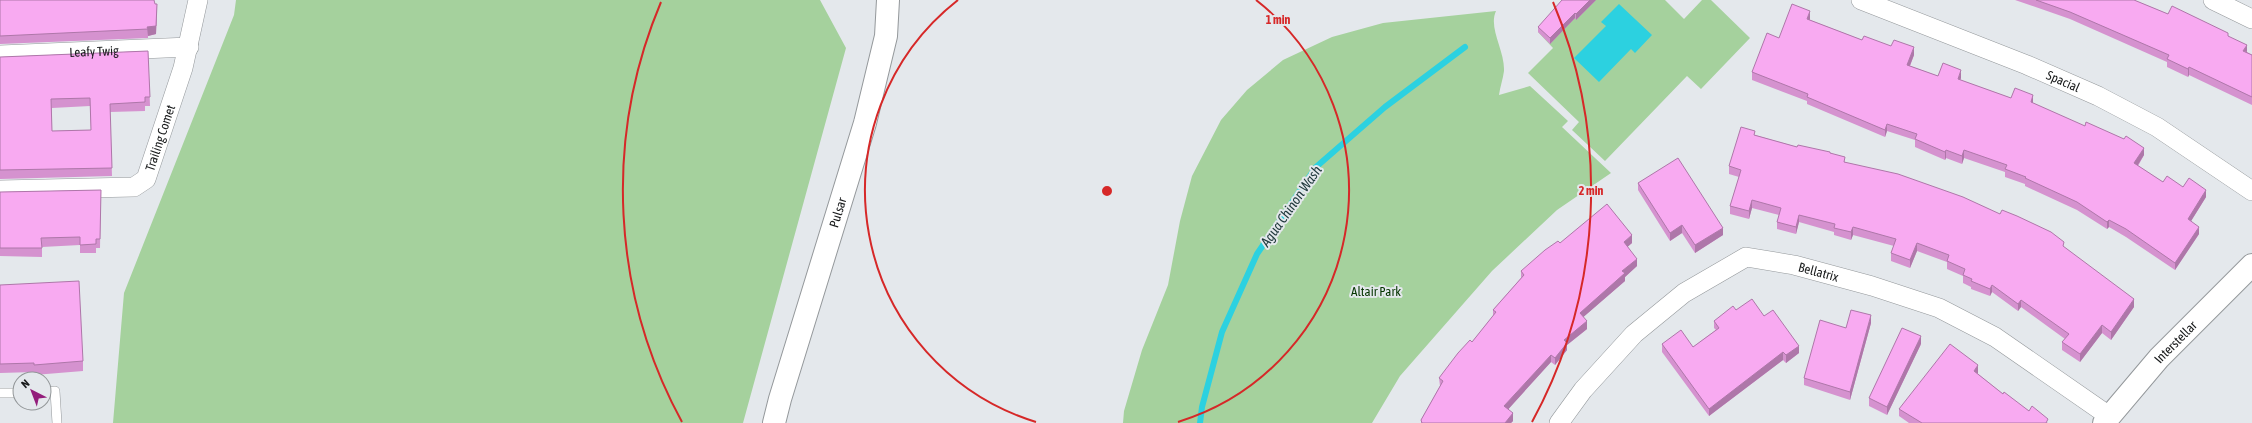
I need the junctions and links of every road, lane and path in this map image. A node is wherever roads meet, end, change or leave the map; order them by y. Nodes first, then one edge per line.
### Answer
1 (198, 0) edge
2 (888, 0) edge
3 (1861, 0) edge
4 (2213, 0) edge
5 (2252, 18) edge
6 (189, 47) junction
7 (0, 55) edge
8 (0, 190) edge
9 (2252, 191) edge
10 (2252, 265) edge
11 (52, 391) edge
12 (0, 393) edge
13 (12, 393) edge
14 (2107, 419) edge
15 (57, 423) edge
16 (774, 423) edge
17 (1559, 423) edge

1 - 6 street, Trailing Comet
2 - 16 street, Pulsar
3 - 9 street, Spacial
4 - 5 street
6 - 7 street, Leafy Twig
6 - 8 street, Trailing Comet
10 - 14 street, Interstellar
11 - 15 lane
12 - 13 lane
14 - 17 street, Bellatrix

